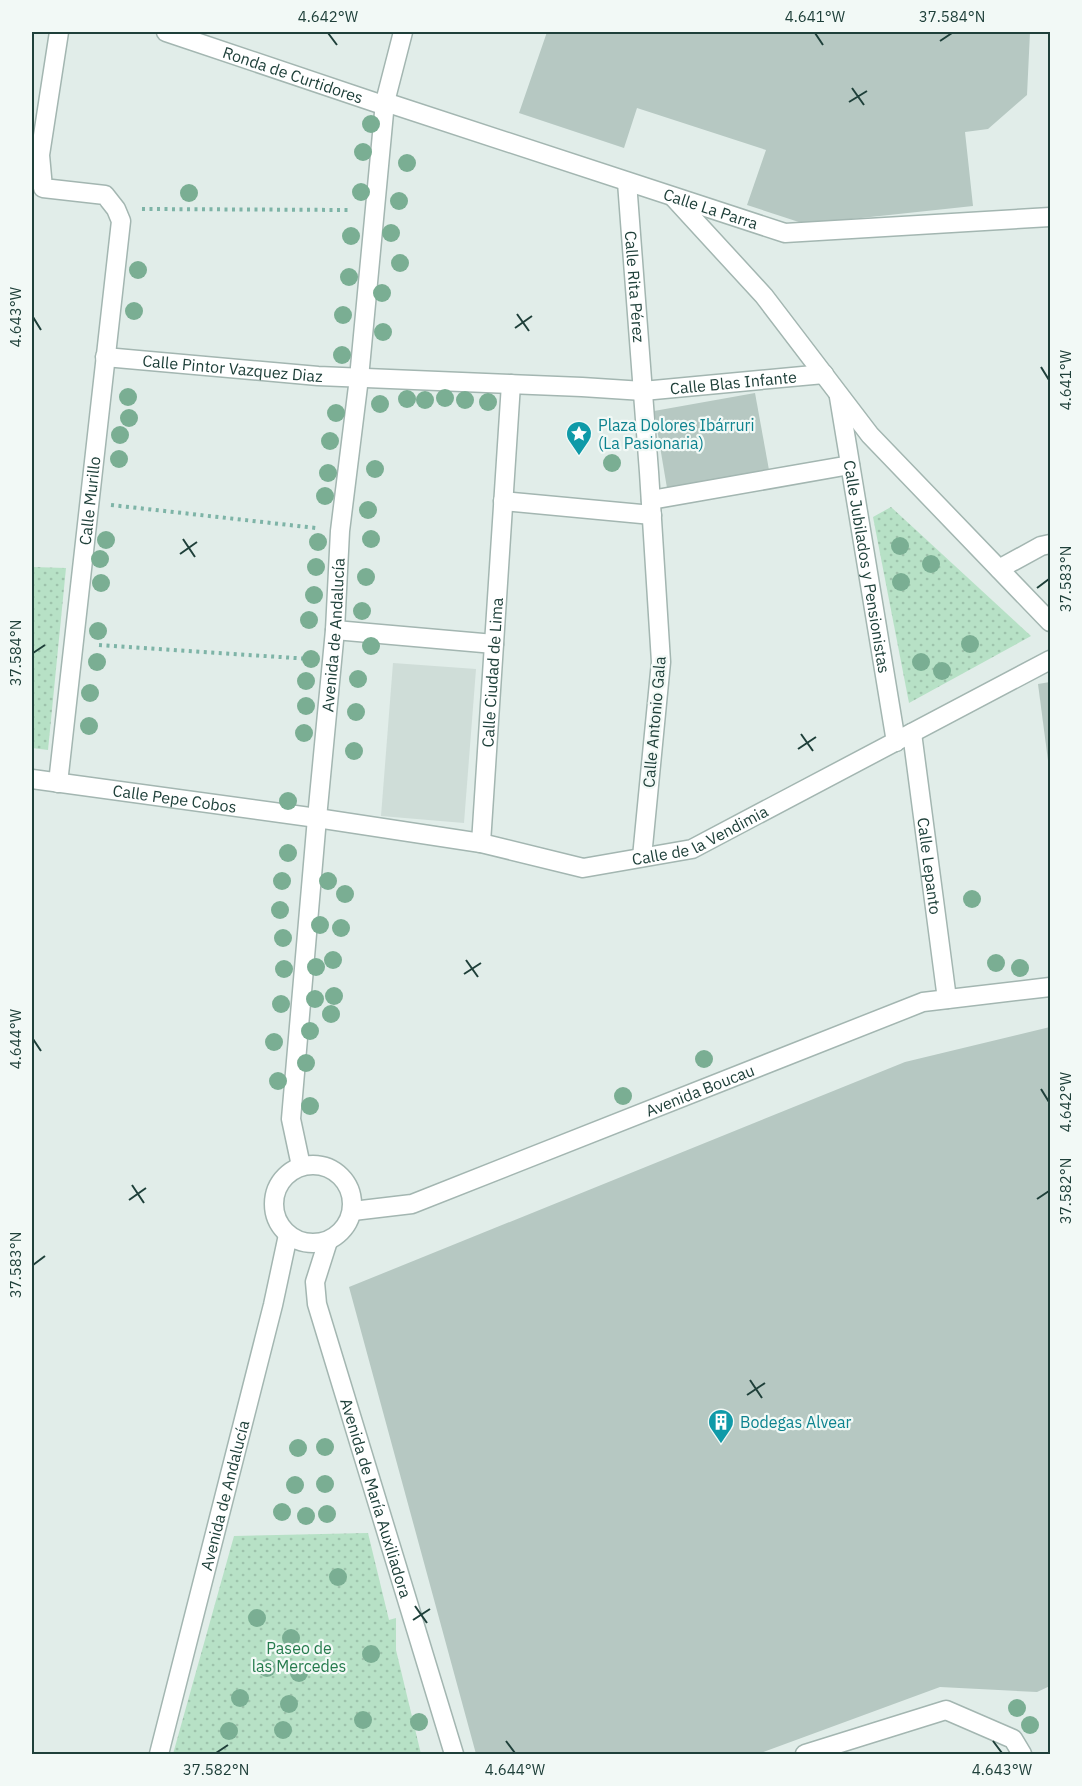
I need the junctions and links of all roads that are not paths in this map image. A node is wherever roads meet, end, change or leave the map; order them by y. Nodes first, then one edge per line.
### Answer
1 (59, 32) edge
2 (166, 32) edge
3 (403, 32) edge
4 (386, 102) junction
5 (627, 182) junction
6 (673, 197) junction
7 (1050, 217) edge
8 (105, 357) junction
9 (824, 374) junction
10 (359, 378) junction
11 (511, 384) junction
12 (643, 391) junction
13 (838, 392) junction
14 (850, 465) junction
15 (503, 501) junction
16 (651, 507) junction
17 (1050, 544) edge
18 (999, 569) junction
19 (1050, 622) edge
20 (335, 630) junction
21 (494, 644) junction
22 (1050, 660) edge
23 (912, 733) junction
24 (896, 742) junction
25 (32, 779) edge
26 (58, 783) junction
27 (316, 818) junction
28 (481, 843) junction
29 (642, 857) junction
30 (1050, 987) edge
31 (947, 999) junction
32 (302, 1166) junction
33 (353, 1211) junction
34 (288, 1235) junction
35 (328, 1241) junction
36 (159, 1755) edge
37 (454, 1755) edge
38 (805, 1755) edge
39 (1022, 1755) edge

1 - 8 street, Calle Murillo
2 - 4 street, Ronda de Curtidores
3 - 4 street, Avenida de Andalucía
4 - 5 street, Calle La Parra
4 - 10 street, Avenida de Andalucía
5 - 6 street, Calle La Parra
5 - 12 street, Calle Rita Pérez
6 - 7 street, Calle La Parra
6 - 9 street, Calle Jubilados y Pensionistas
8 - 10 street, Calle Pintor Vazquez Diaz
8 - 26 street, Calle Murillo
9 - 12 street, Calle Blas Infante
9 - 13 street, Calle Jubilados y Pensionistas
10 - 11 street
10 - 20 street, Avenida de Andalucía
11 - 12 street
11 - 15 street
12 - 16 street
13 - 14 street, Calle Jubilados y Pensionistas
13 - 18 street, Calle Jubilados y Pensionistas
14 - 16 street
14 - 24 street, Calle Jubilados y Pensionistas
15 - 16 street
15 - 21 street, Calle Ciudad de Lima
16 - 29 street, Calle Antonio Gala
17 - 18 street
18 - 19 street, Calle Jubilados y Pensionistas
20 - 21 street
20 - 27 street, Avenida de Andalucía
21 - 28 street, Calle Ciudad de Lima
22 - 23 street, Calle de la Vendimia
23 - 24 street, Calle de la Vendimia
23 - 31 street, Calle Lepanto
24 - 29 street, Calle de la Vendimia
25 - 26 street, Calle Pepe Cobos
26 - 27 street, Calle Pepe Cobos
27 - 28 street, Calle de la Vendimia
27 - 32 street, Avenida de Andalucía
28 - 29 street, Calle de la Vendimia
30 - 31 street, Avenida Boucau
31 - 33 street, Avenida Boucau
32 - 33 street
32 - 34 street
33 - 35 street
34 - 35 street
34 - 36 street, Avenida de Andalucía
35 - 37 street, Avenida de María Auxiliadora
38 - 39 street

